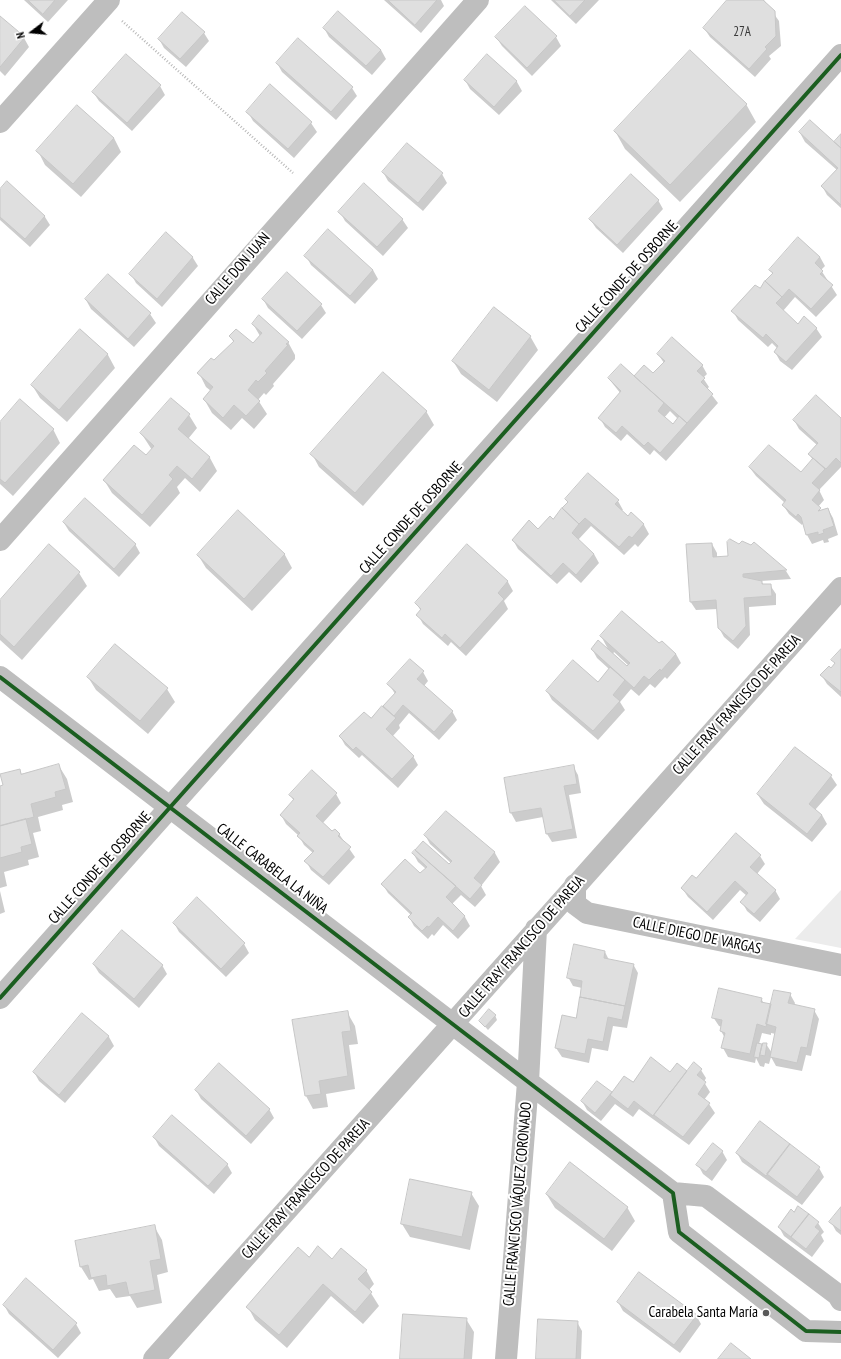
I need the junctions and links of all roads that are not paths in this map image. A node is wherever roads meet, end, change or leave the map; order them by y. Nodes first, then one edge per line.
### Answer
1 (109, 0) edge
2 (478, 0) edge
3 (841, 55) edge
4 (0, 122) edge
5 (0, 540) edge
6 (841, 588) edge
7 (0, 676) edge
8 (171, 806) junction
9 (575, 885) junction
10 (536, 929) junction
11 (841, 965) edge
12 (0, 998) edge
13 (453, 1024) junction
14 (528, 1082) junction
15 (673, 1193) junction
16 (841, 1300) edge
17 (841, 1332) edge
18 (154, 1359) edge
19 (506, 1359) edge

1 - 4 street
2 - 5 street, CALLE DON JUAN
3 - 8 street, CALLE CONDE DE OSBORNE
6 - 9 street, CALLE FRAY FRANCISCO DE PAREJA
7 - 8 street, CALLE CARABELA LA NIÑA
8 - 12 street, CALLE CONDE DE OSBORNE
8 - 13 street, CALLE CARABELA LA NIÑA
9 - 10 street, CALLE FRAY FRANCISCO DE PAREJA
9 - 11 street, CALLE DIEGO DE VARGAS
10 - 13 street, CALLE FRAY FRANCISCO DE PAREJA
10 - 14 street, CALLE FRANCISCO VÁQUEZ CORONADO
13 - 14 street, CALLE CARABELA LA NIÑA
13 - 18 street, CALLE FRAY FRANCISCO DE PAREJA
14 - 15 street, CALLE CARABELA LA NIÑA
14 - 19 street, CALLE FRANCISCO VÁQUEZ CORONADO
15 - 16 street
15 - 17 street

